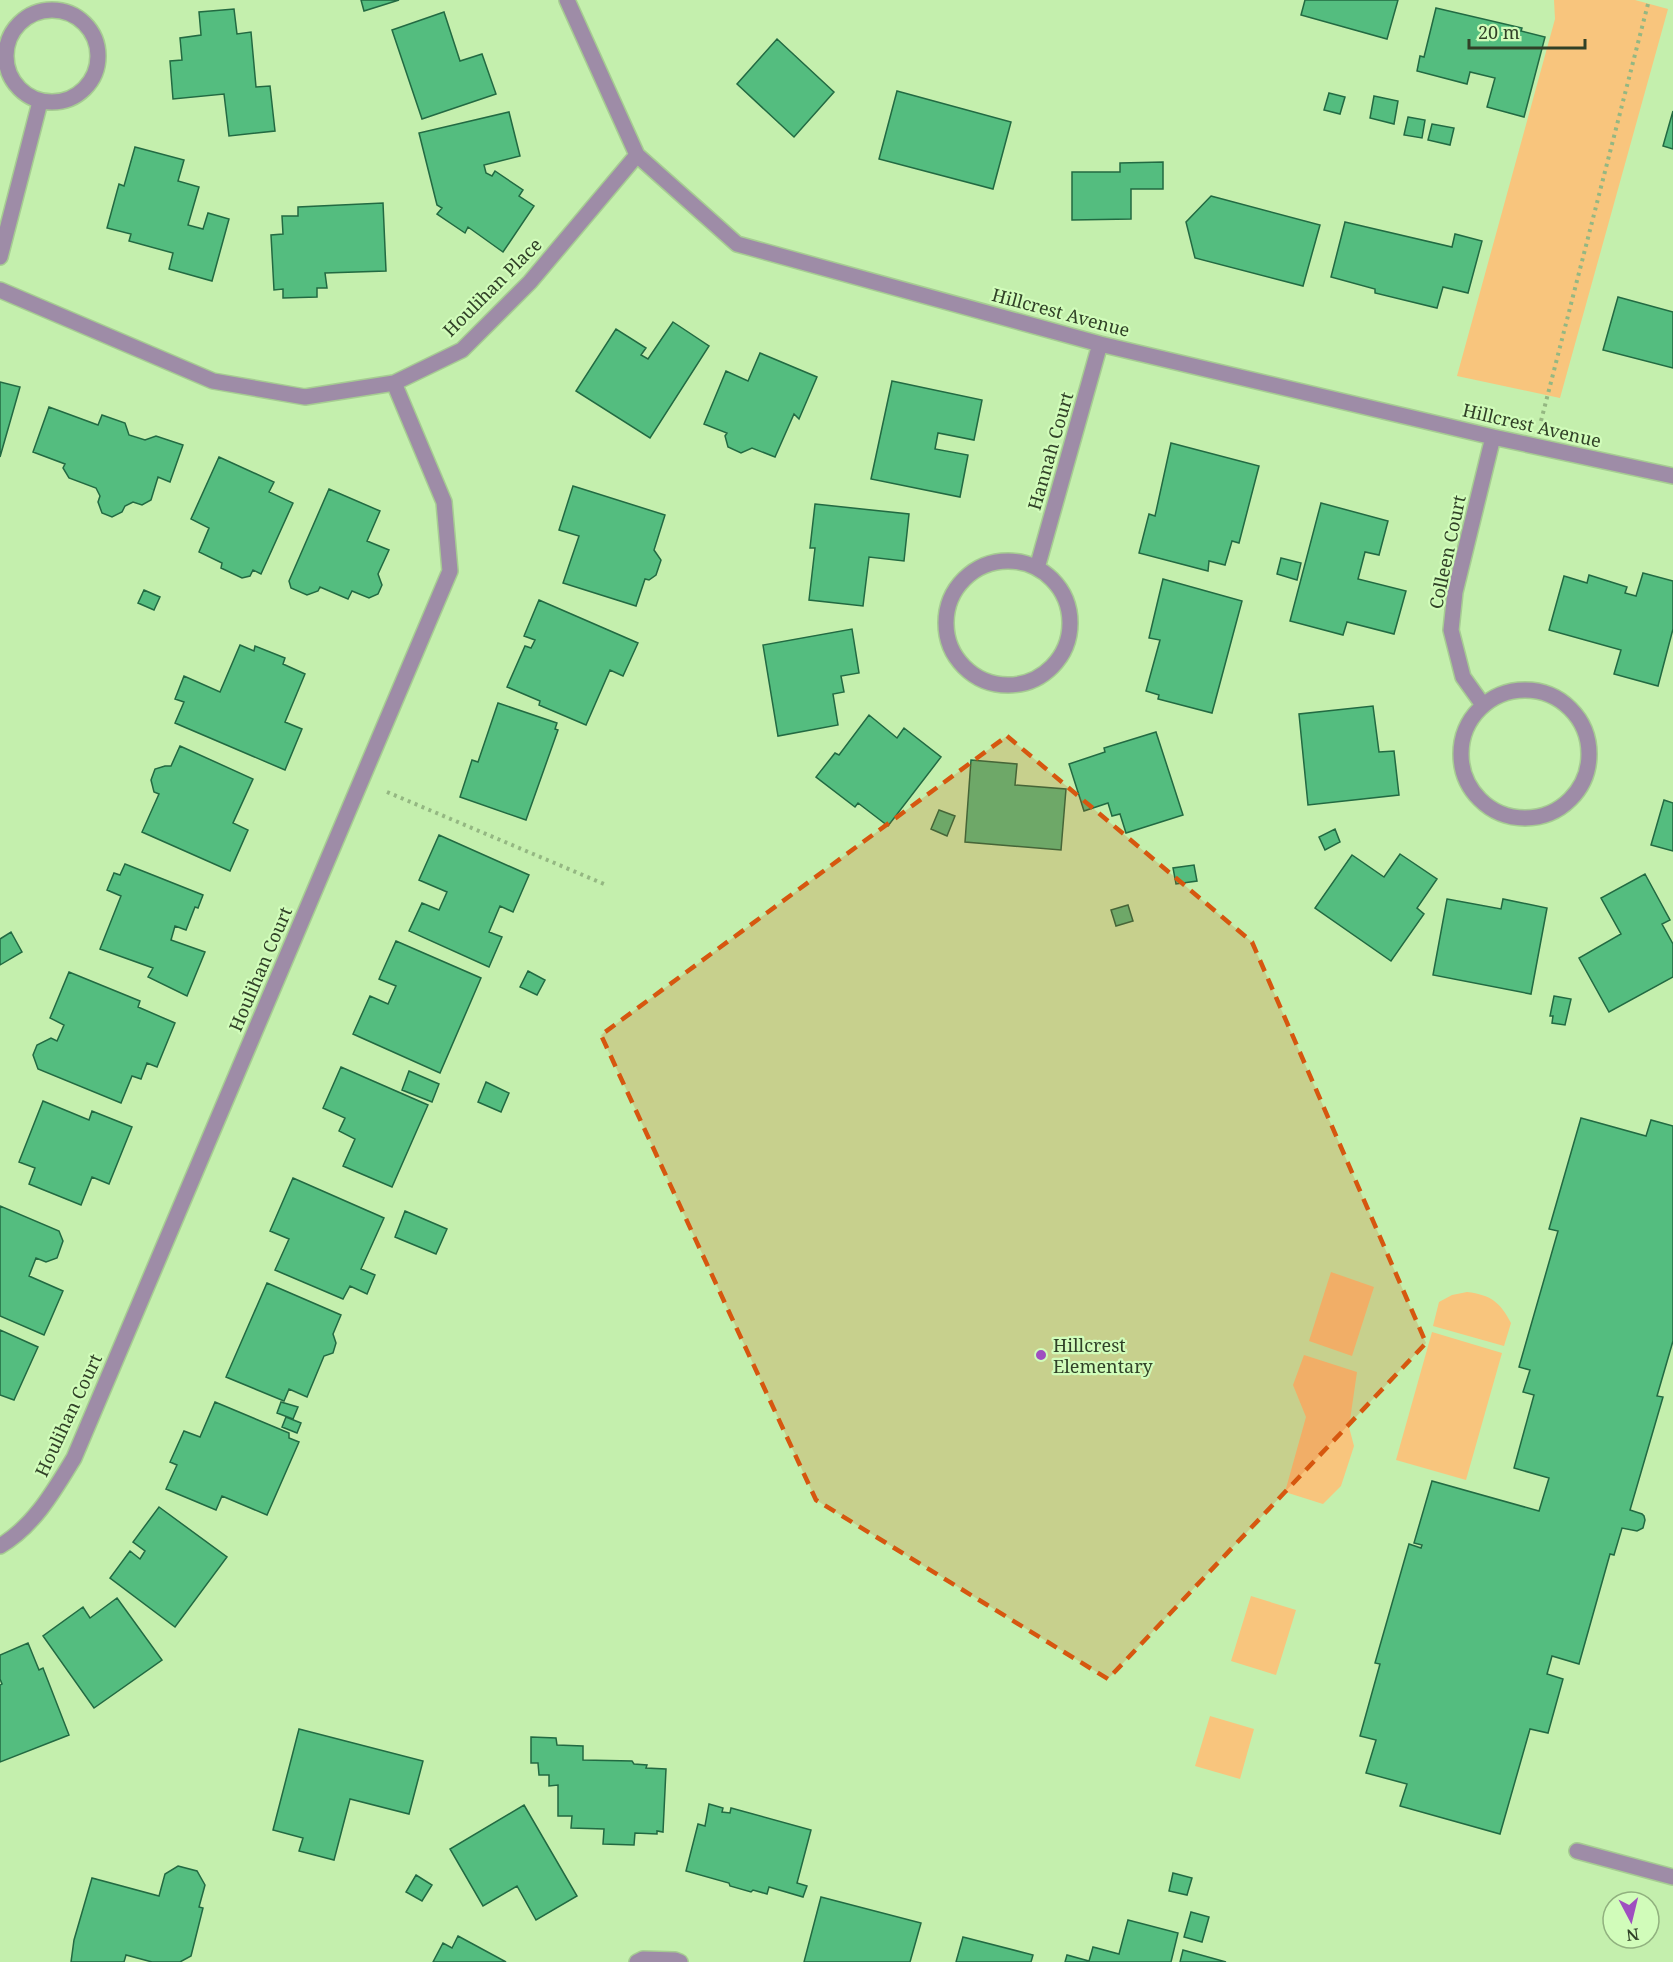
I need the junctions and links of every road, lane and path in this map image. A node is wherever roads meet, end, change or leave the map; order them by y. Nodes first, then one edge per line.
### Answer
1 (567, 0) edge
2 (1649, 0) edge
3 (40, 102) junction
4 (637, 155) junction
5 (0, 257) edge
6 (0, 290) edge
7 (1100, 344) junction
8 (393, 383) junction
9 (1493, 437) junction
10 (1535, 447) junction
11 (1673, 476) edge
12 (1036, 568) junction
13 (1483, 705) junction
14 (361, 782) junction
15 (604, 884) dead end
16 (0, 1546) edge
17 (1577, 1851) dead end
18 (1673, 1877) edge
19 (637, 1962) edge
20 (680, 1962) edge

1 - 4 street, Hillcrest Avenue
2 - 10 path
3 - 3 street
3 - 5 street
4 - 7 street, Hillcrest Avenue
4 - 8 street, Houlihan Place
6 - 8 street, Houlihan Place
7 - 9 street, Hillcrest Avenue
7 - 12 street, Hannah Court
8 - 14 street, Houlihan Court
9 - 10 street, Hillcrest Avenue
9 - 13 street, Colleen Court
10 - 11 street, Hillcrest Avenue
12 - 12 street
13 - 13 street
14 - 15 path
14 - 16 street, Houlihan Court
17 - 18 street
19 - 20 street

